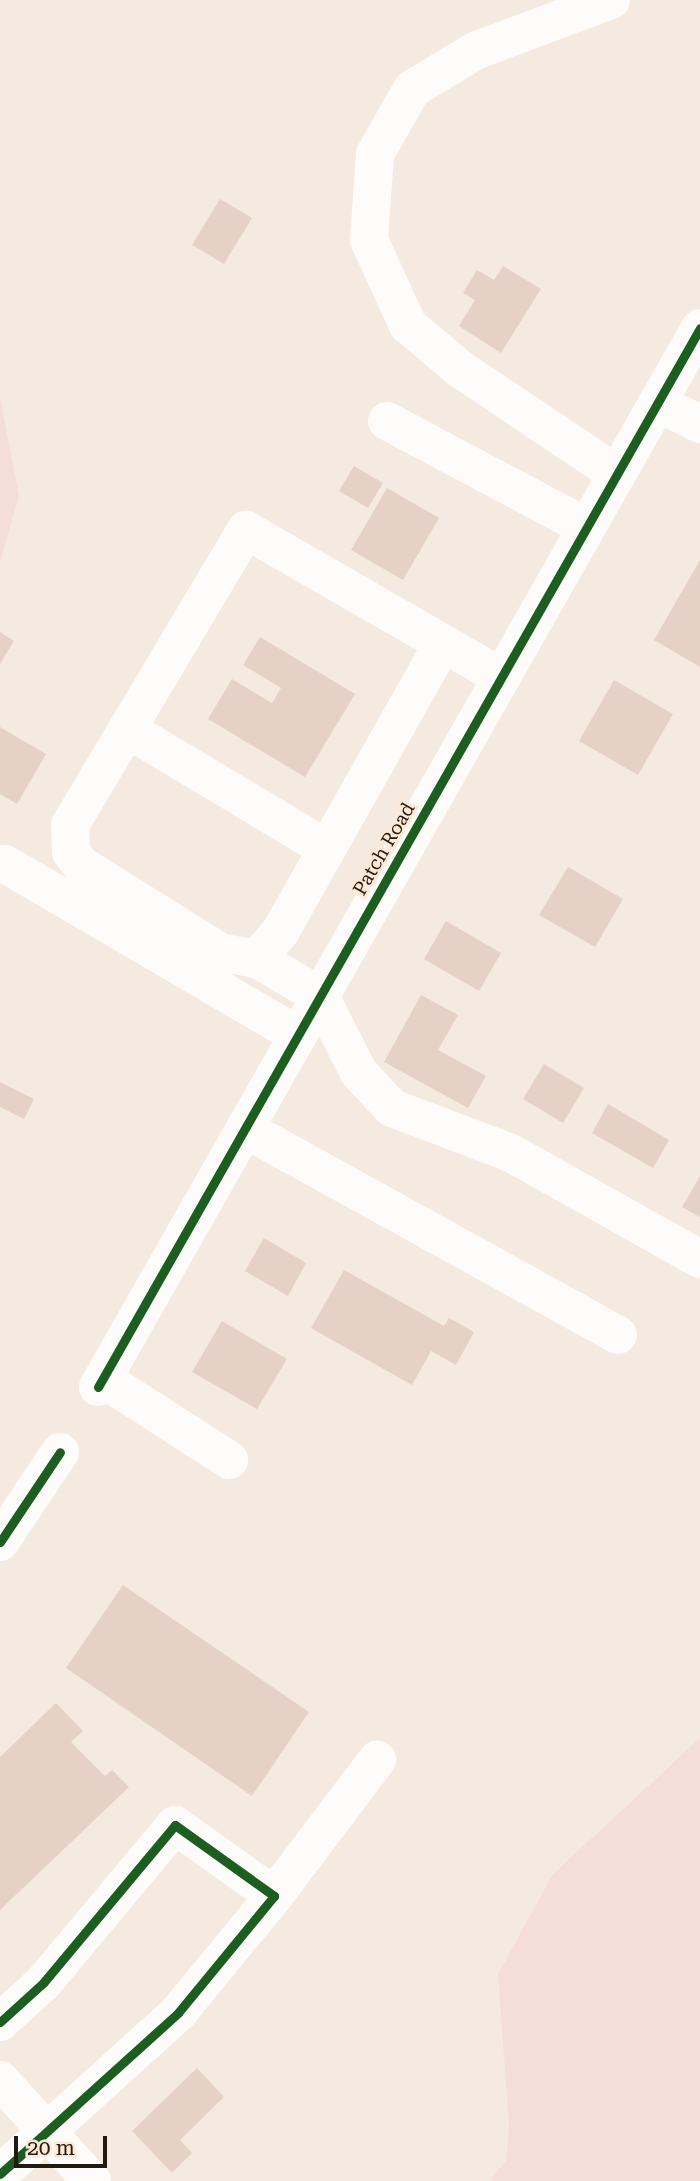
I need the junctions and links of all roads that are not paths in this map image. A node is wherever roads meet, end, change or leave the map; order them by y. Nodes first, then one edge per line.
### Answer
1 (611, 0) edge
2 (700, 328) edge
3 (657, 403) junction
4 (387, 421) dead end
5 (700, 424) edge
6 (617, 474) junction
7 (586, 527) junction
8 (443, 643) junction
9 (502, 677) junction
10 (127, 729) junction
11 (324, 847) junction
12 (5, 864) dead end
13 (257, 959) junction
14 (320, 996) junction
15 (298, 1035) junction
16 (245, 1129) junction
17 (700, 1259) edge
18 (618, 1335) dead end
19 (60, 1452) dead end
20 (229, 1460) dead end
21 (0, 1542) edge
22 (377, 1760) dead end
23 (274, 1896) junction
24 (0, 2022) edge
25 (0, 2080) edge
26 (46, 2130) junction
27 (0, 2174) edge
28 (92, 2181) edge

1 - 6 street
2 - 3 street, Patch Road
3 - 5 street
3 - 6 street, Patch Road
4 - 7 street
6 - 7 street, Patch Road
7 - 9 street, Patch Road
8 - 9 street
8 - 10 street
8 - 11 street
9 - 14 street, Patch Road
10 - 11 street
10 - 13 street
11 - 13 street
12 - 15 street
13 - 14 street
14 - 15 street, Patch Road
14 - 17 street
15 - 16 street, Patch Road
16 - 18 street
16 - 20 street, Patch Road
19 - 21 street
22 - 23 street
23 - 24 street
23 - 26 street
25 - 26 street
26 - 27 street
26 - 28 street

